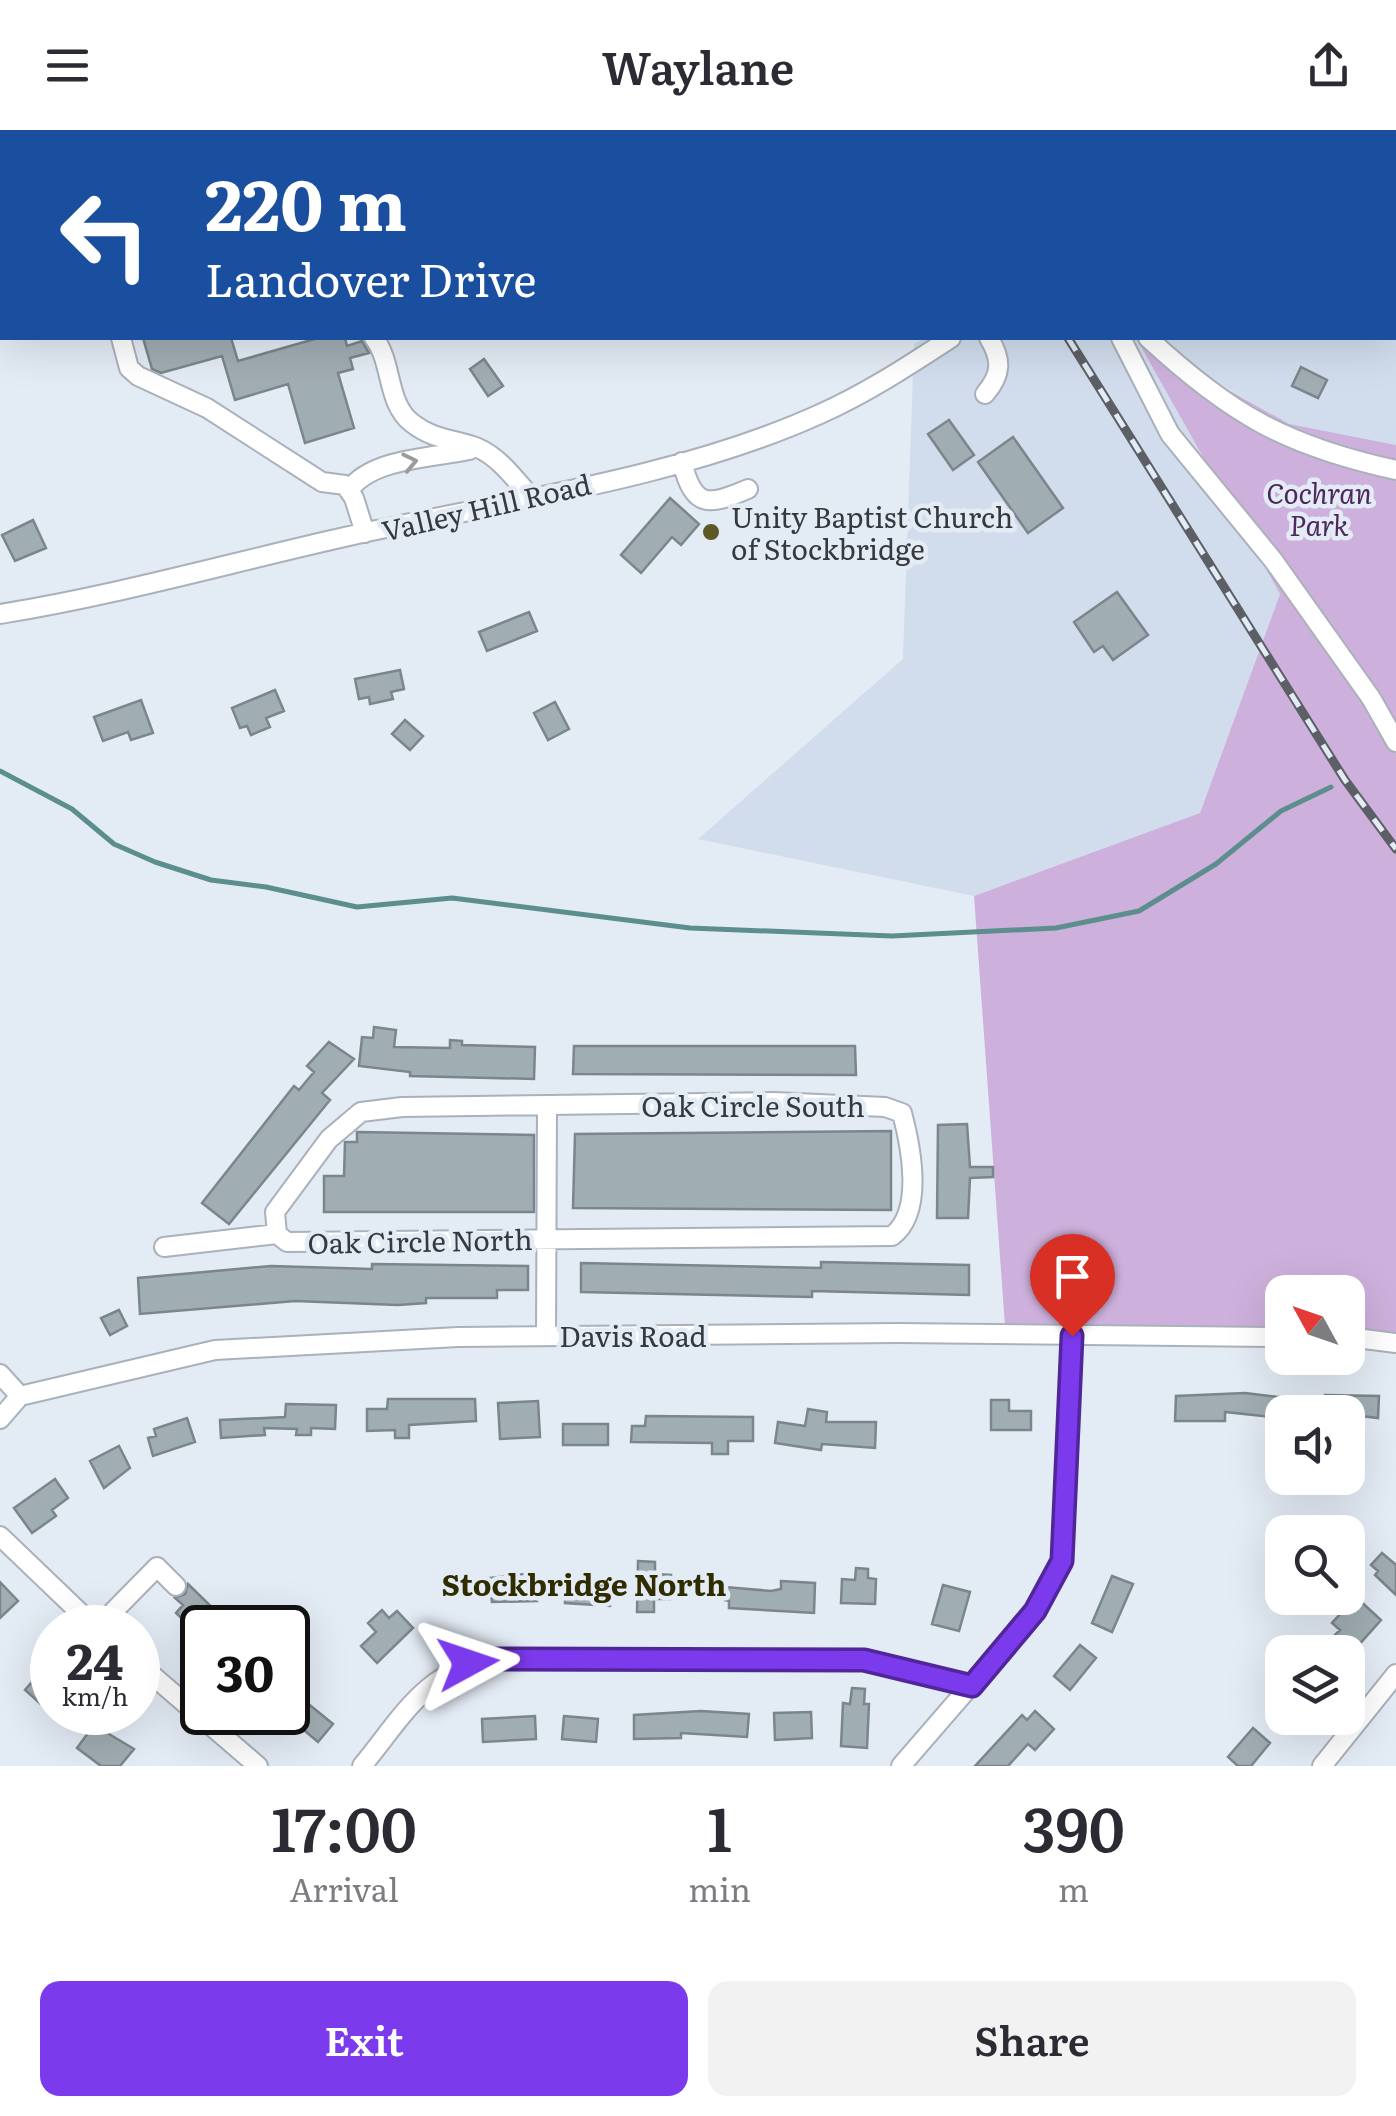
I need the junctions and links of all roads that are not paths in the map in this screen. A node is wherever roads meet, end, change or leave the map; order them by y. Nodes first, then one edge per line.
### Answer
1 (122, 340) edge
2 (375, 340) edge
3 (948, 340) edge
4 (990, 340) edge
5 (1122, 340) edge
6 (1150, 340) edge
7 (986, 394) dead end
8 (478, 448) junction
9 (682, 462) junction
10 (1396, 470) edge
11 (349, 490) junction
12 (748, 490) dead end
13 (530, 496) junction
14 (365, 532) junction
15 (0, 614) edge
16 (1396, 742) edge
17 (547, 1106) junction
18 (277, 1234) junction
19 (547, 1238) junction
20 (164, 1247) dead end
21 (546, 1336) junction
22 (1072, 1336) junction
23 (1265, 1337) edge
24 (1365, 1339) edge
25 (1396, 1343) edge
26 (0, 1374) edge
27 (20, 1396) junction
28 (0, 1419) edge
29 (0, 1536) edge
30 (176, 1586) dead end
31 (73, 1605) edge
32 (120, 1605) edge
33 (1396, 1674) edge
34 (160, 1682) edge
35 (972, 1686) junction
36 (180, 1697) edge
37 (224, 1735) edge
38 (258, 1766) edge
39 (362, 1766) edge
40 (901, 1766) edge
41 (1322, 1766) edge

1 - 11 street
2 - 8 street
3 - 9 street, Valley Hill Road
4 - 7 street
5 - 16 street
6 - 10 street
11 -> 8 street
8 - 13 street
9 - 12 street
9 - 13 street, Valley Hill Road
11 - 14 street
13 - 14 street, Valley Hill Road
14 - 15 street, Valley Hill Road
17 - 18 street, Oak Circle North
17 - 19 street
17 - 19 street, Oak Circle South
18 - 19 street, Oak Circle North
18 - 20 street
19 - 21 street
21 - 22 street, Davis Road
21 - 27 street, Davis Road
22 - 23 street, Davis Road
22 - 35 street
24 - 25 street
26 - 27 street
27 - 28 street
29 - 31 street
30 - 32 street
33 - 41 street
34 - 36 street
35 - 39 street
35 - 40 street
37 - 38 street

